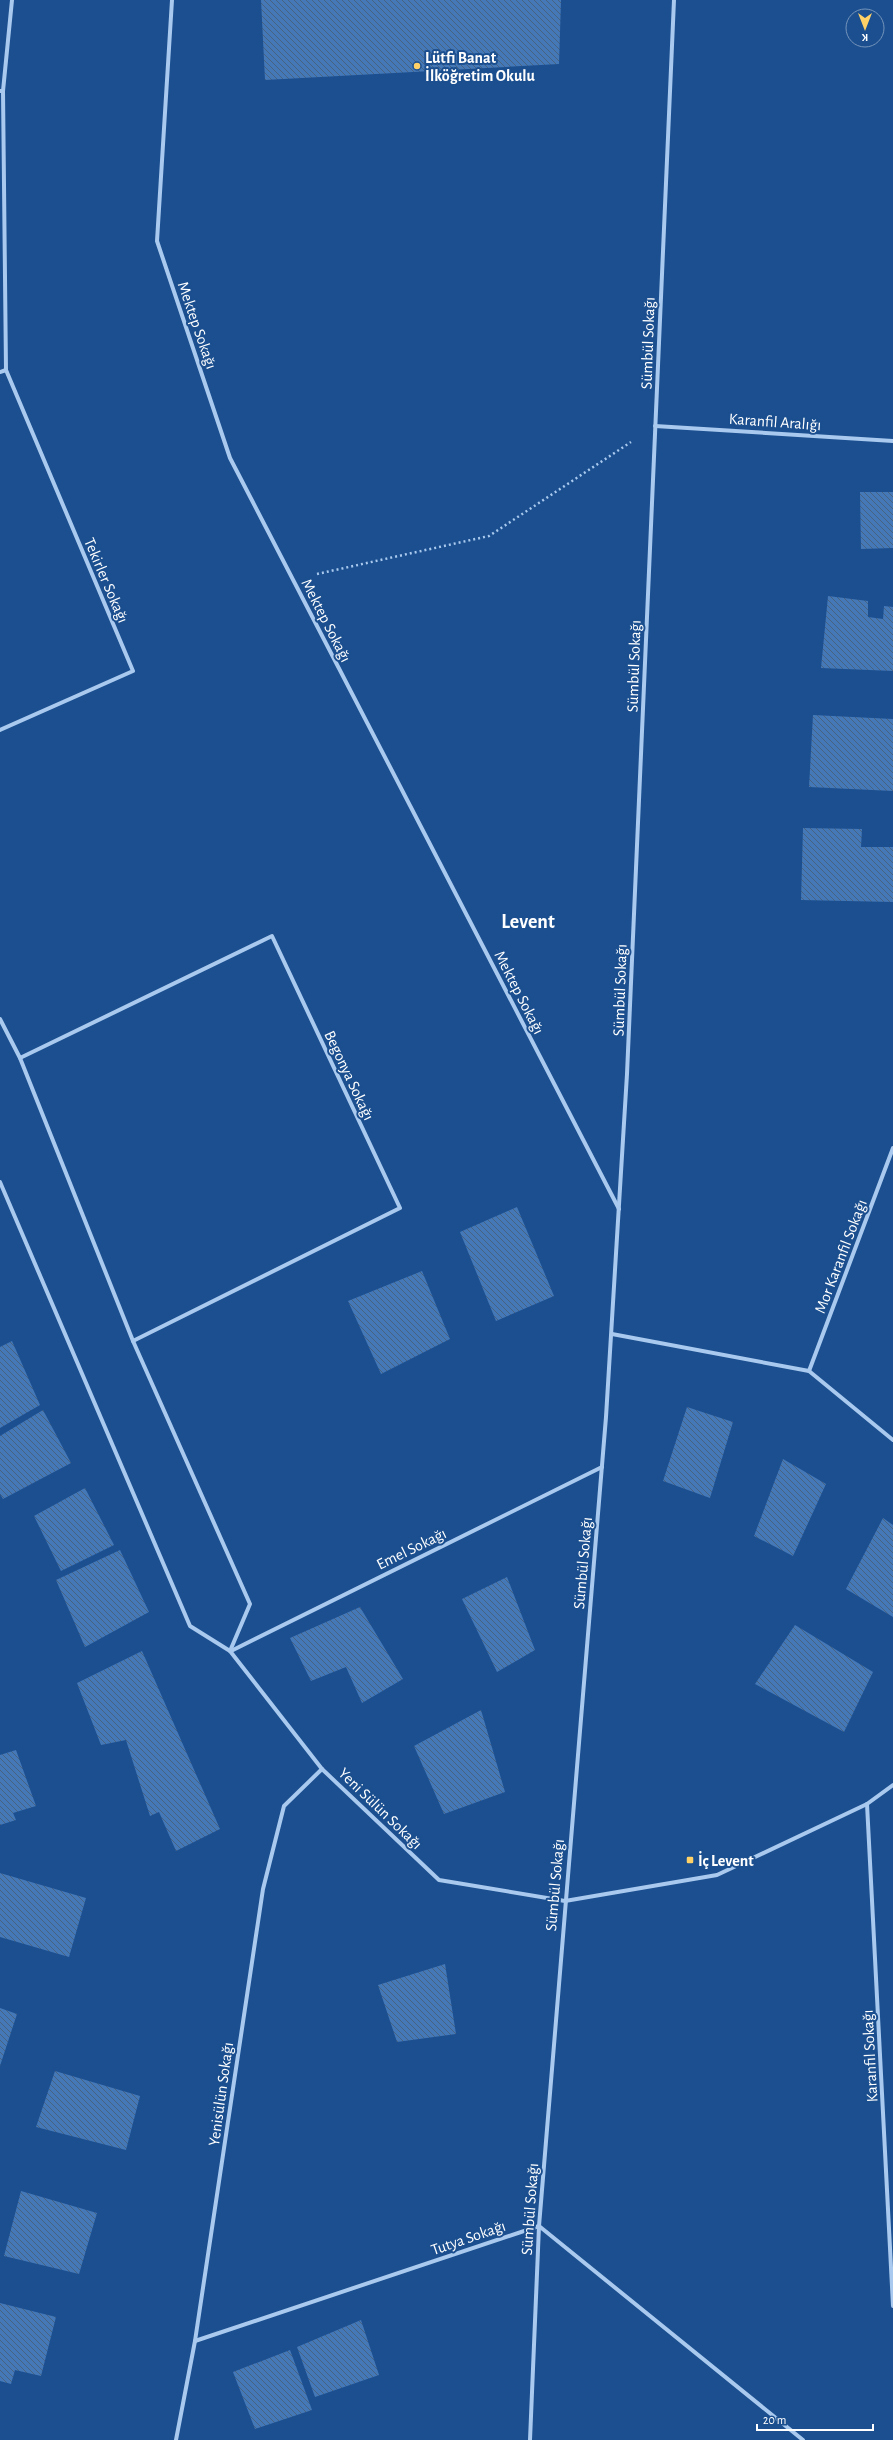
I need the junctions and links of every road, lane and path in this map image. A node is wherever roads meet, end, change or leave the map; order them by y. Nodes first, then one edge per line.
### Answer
1 (12, 0) edge
2 (172, 0) edge
3 (674, 0) edge
4 (1, 91) edge
5 (6, 370) junction
6 (0, 372) edge
7 (655, 426) junction
8 (893, 441) edge
9 (293, 580) junction
10 (0, 730) edge
11 (0, 1019) edge
12 (20, 1058) junction
13 (893, 1148) edge
14 (0, 1182) edge
15 (619, 1210) junction
16 (612, 1334) junction
17 (133, 1341) junction
18 (809, 1371) junction
19 (893, 1440) edge
20 (602, 1467) junction
21 (230, 1651) junction
22 (322, 1769) junction
23 (893, 1785) edge
24 (867, 1804) junction
25 (565, 1901) junction
26 (538, 2226) junction
27 (892, 2258) edge
28 (893, 2306) edge
29 (195, 2342) junction
30 (176, 2440) edge
31 (530, 2440) edge
32 (803, 2440) edge

1 - 4 street
2 - 9 street, Mektep Sokağı
3 - 7 street, Sümbül Sokağı
4 - 5 street
5 - 6 street
5 - 10 street, Tekirler Sokağı
7 - 8 street, Karanfil Aralığı
7 - 9 path
7 - 15 street, Sümbül Sokağı
9 - 15 street, Mektep Sokağı
11 - 12 street
12 - 17 street
12 - 17 street, Begonya Sokağı
13 - 18 street, Mor Karanfil Sokağı
14 - 21 street
15 - 16 street, Sümbül Sokağı
16 - 18 street
16 - 20 street, Sümbül Sokağı
17 - 21 street
18 - 19 street
20 - 21 street, Emel Sokağı
20 - 25 street, Sümbül Sokağı
21 - 22 street, Yeni Sülün Sokağı
22 - 25 street, Yeni Sülün Sokağı
22 - 29 street, Yenisülün Sokağı
23 - 24 street
24 - 25 street
24 - 27 street, Karanfil Sokağı
25 - 26 street, Sümbül Sokağı
26 - 29 street, Tutya Sokağı
26 - 31 street, Sümbül Sokağı
26 - 32 street
27 - 28 street, Karanfil Sokağı
29 - 30 street, Yenisülün Sokağı

